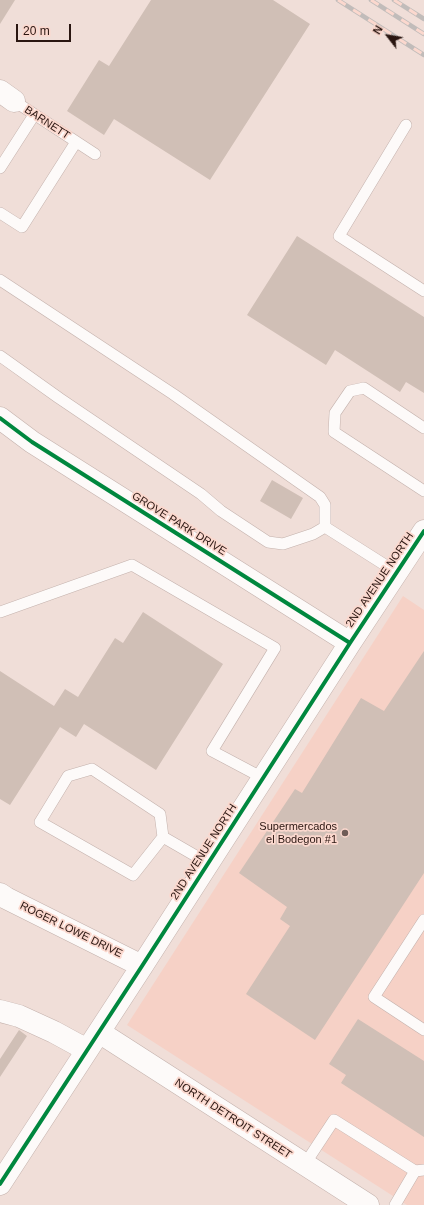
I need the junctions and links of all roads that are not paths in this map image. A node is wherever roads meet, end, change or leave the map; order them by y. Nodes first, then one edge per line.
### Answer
1 (7, 96) edge
2 (34, 114) junction
3 (406, 125) dead end
4 (76, 142) junction
5 (95, 154) dead end
6 (0, 168) edge
7 (0, 213) edge
8 (0, 280) edge
9 (424, 291) edge
10 (0, 356) edge
11 (0, 418) edge
12 (424, 428) edge
13 (424, 491) edge
14 (325, 527) junction
15 (424, 531) edge
16 (396, 572) junction
17 (0, 612) edge
18 (350, 643) junction
19 (263, 778) junction
20 (163, 837) junction
21 (208, 863) junction
22 (0, 894) edge
23 (424, 920) edge
24 (142, 966) junction
25 (0, 1011) edge
26 (424, 1030) edge
27 (99, 1032) junction
28 (87, 1050) junction
29 (305, 1164) junction
30 (420, 1171) edge
31 (0, 1184) edge
32 (368, 1205) edge
33 (395, 1205) edge

1 - 2 lane, BARNETT
2 - 4 lane, BARNETT
2 - 6 lane
3 - 9 lane
4 - 5 lane, BARNETT
4 - 7 lane
8 - 14 lane
10 - 14 lane
11 - 18 street, GROVE PARK DRIVE
12 - 13 lane
14 - 16 lane
15 - 16 street, 2ND AVENUE NORTH
16 - 18 street, 2ND AVENUE NORTH
17 - 19 lane
18 - 19 street, 2ND AVENUE NORTH
19 - 21 street, 2ND AVENUE NORTH
20 - 20 lane
20 - 21 lane
21 - 24 street, 2ND AVENUE NORTH
22 - 24 street, ROGER LOWE DRIVE
23 - 26 lane
24 - 27 street, 2ND AVENUE NORTH
25 - 28 street
27 - 28 street, 2ND AVENUE NORTH
27 - 29 street, NORTH DETROIT STREET
28 - 31 street, 2ND AVENUE NORTH
29 - 30 lane
29 - 32 street, NORTH DETROIT STREET
30 - 33 lane

